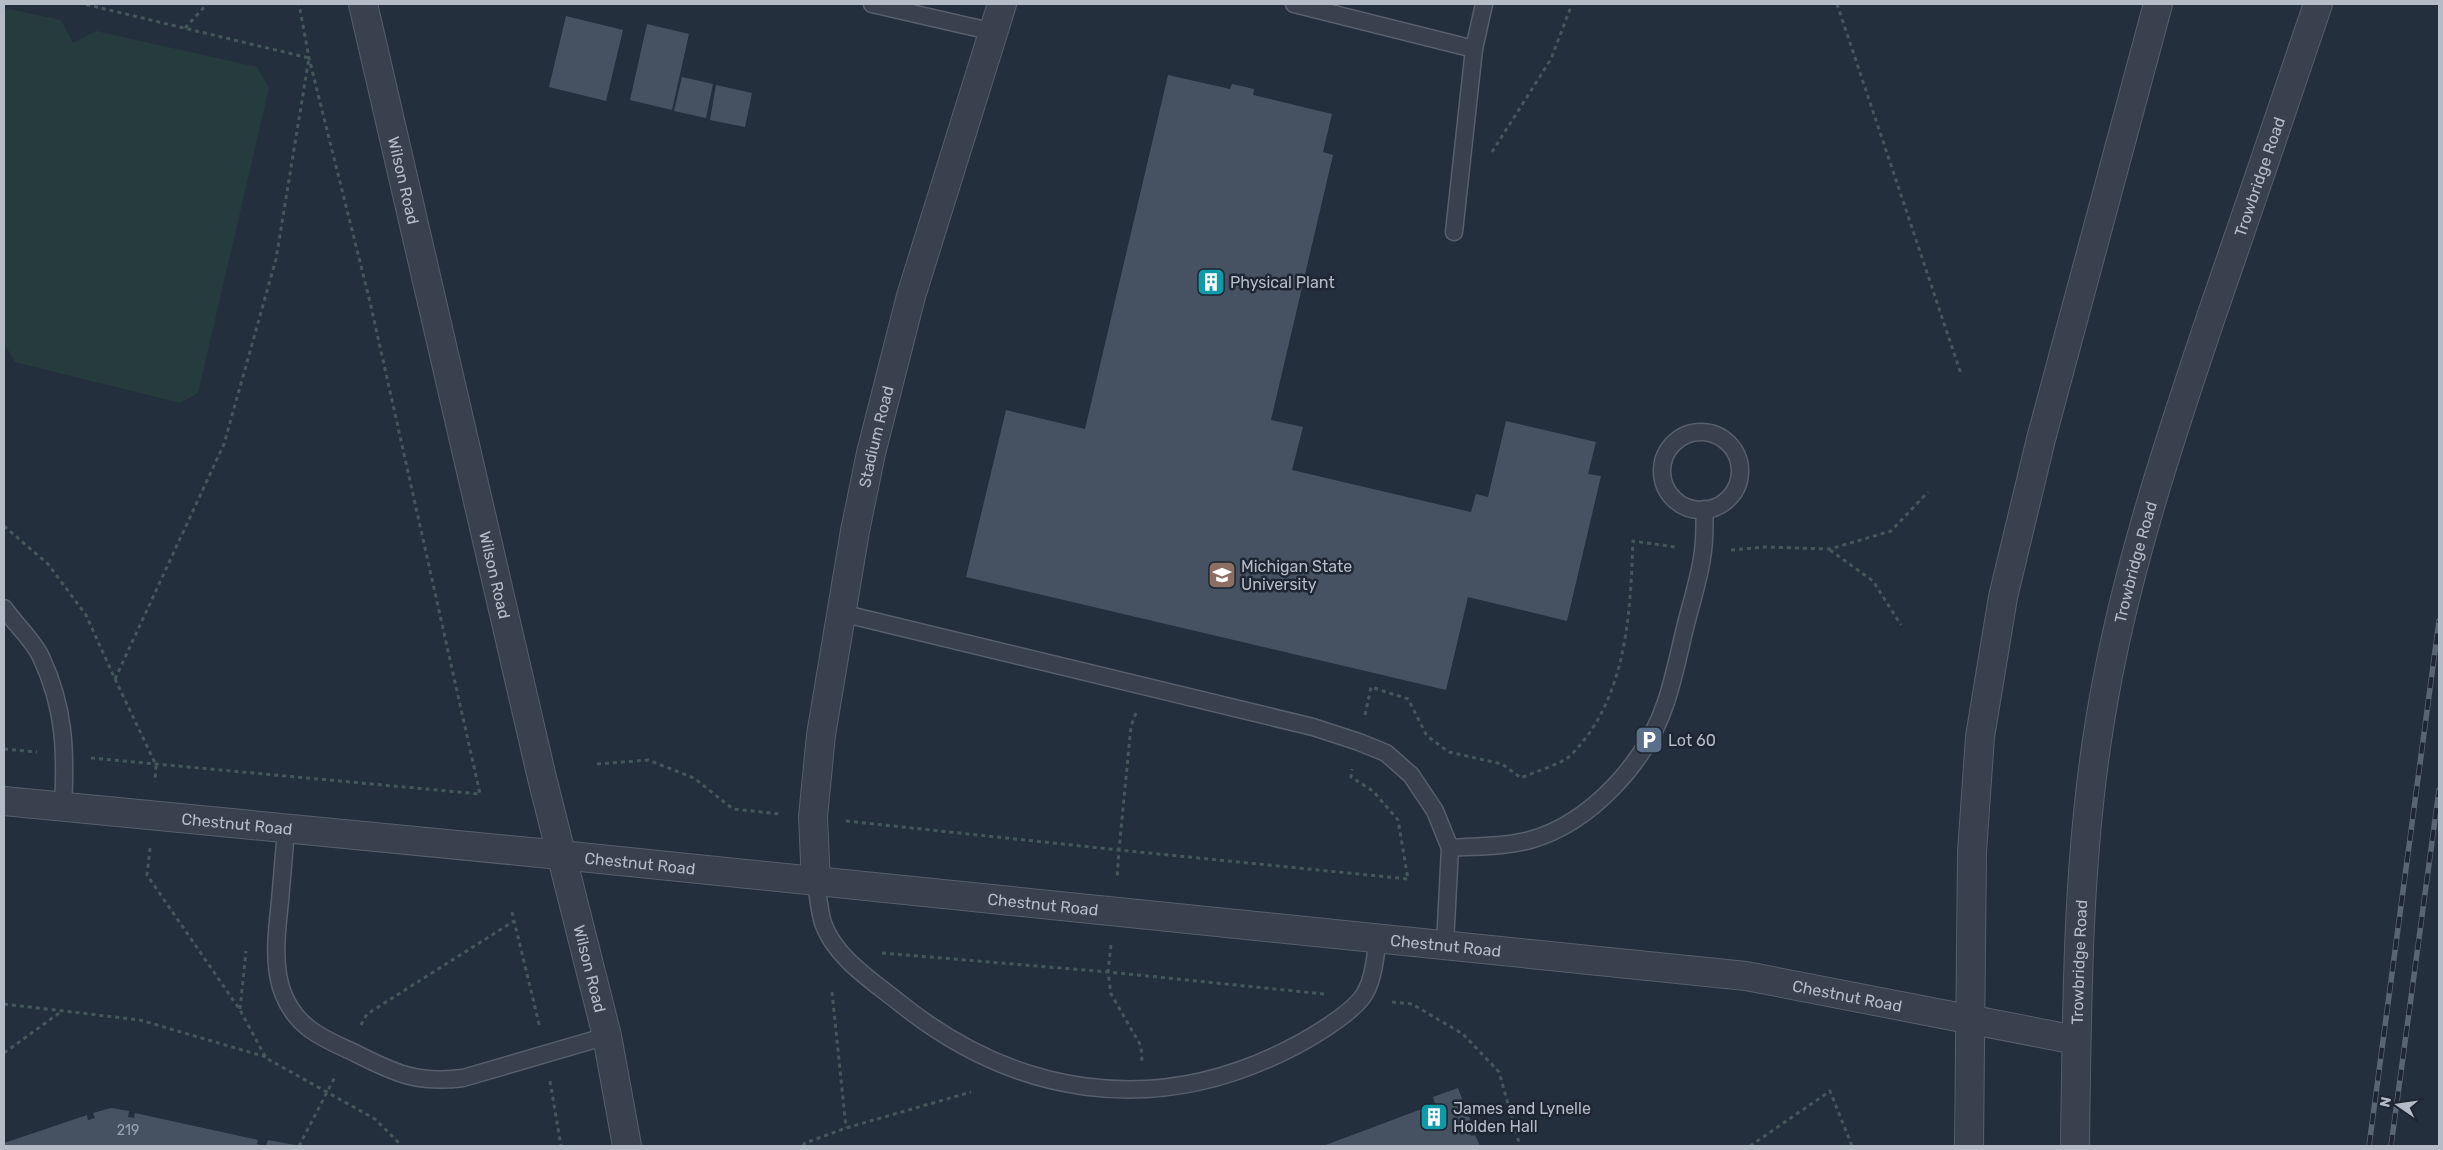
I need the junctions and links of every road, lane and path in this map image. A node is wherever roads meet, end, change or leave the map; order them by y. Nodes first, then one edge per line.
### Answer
1 (84, 4) edge
2 (207, 4) edge
3 (299, 4) edge
4 (363, 4) edge
5 (872, 4) edge
6 (1002, 4) edge
7 (1294, 4) edge
8 (1484, 4) edge
9 (1572, 4) edge
10 (1836, 4) edge
11 (2158, 4) edge
12 (2318, 4) edge
13 (185, 28) junction
14 (994, 32) junction
15 (1474, 49) junction
16 (309, 58) junction
17 (1489, 157) dead end
18 (1454, 232) dead end
19 (1961, 374) dead end
20 (1928, 492) dead end
21 (1705, 509) junction
22 (4, 526) edge
23 (1830, 549) junction
24 (1703, 552) junction
25 (4, 608) edge
26 (841, 613) junction
27 (1901, 626) dead end
28 (115, 679) junction
29 (1145, 686) junction
30 (1359, 742) junction
31 (4, 748) edge
32 (66, 755) junction
33 (156, 765) junction
34 (4, 801) edge
35 (63, 807) junction
36 (153, 815) junction
37 (286, 830) junction
38 (1450, 848) junction
39 (561, 855) junction
40 (816, 882) junction
41 (514, 921) dead end
42 (1378, 937) junction
43 (1444, 944) junction
44 (838, 949) junction
45 (832, 992) dead end
46 (1362, 998) junction
47 (4, 1004) edge
48 (62, 1011) junction
49 (1969, 1020) junction
50 (607, 1036) junction
51 (2076, 1040) junction
52 (348, 1050) junction
53 (4, 1052) edge
54 (266, 1058) junction
55 (971, 1092) dead end
56 (327, 1093) junction
57 (846, 1128) junction
58 (299, 1146) edge
59 (402, 1146) edge
60 (627, 1146) edge
61 (803, 1146) edge
62 (1520, 1146) edge
63 (1750, 1146) edge
64 (1852, 1146) edge
65 (1969, 1146) edge
66 (2075, 1146) edge

1 - 13 path
2 - 13 path
3 - 16 path
4 - 39 street, Wilson Road
5 - 14 lane
6 - 14 street, Stadium Road
7 - 15 lane
8 - 15 lane
9 - 17 path
10 - 19 path
11 - 49 street
12 - 51 street, Trowbridge Road
13 - 16 path
14 - 26 street, Stadium Road
15 - 18 lane
16 - 28 path
16 - 33 path
20 - 23 path
21 - 21 lane
21 - 24 lane
22 - 28 path
23 - 24 path
23 - 27 path
24 - 30 path
24 - 38 lane
25 - 32 lane
26 - 29 lane
26 - 40 street, Stadium Road
28 - 33 path
29 - 30 lane
29 - 30 path
30 - 38 lane
31 - 32 path
32 - 33 path
32 - 35 lane
33 - 36 path
34 - 35 street, Chestnut Road
35 - 36 street, Chestnut Road
36 - 37 street, Chestnut Road
36 - 54 path
37 - 39 street, Chestnut Road
37 - 52 lane
38 - 43 lane
39 - 40 street, Chestnut Road
39 - 50 street, Wilson Road
40 - 42 street, Chestnut Road
40 - 44 lane
41 - 52 path
42 - 43 street, Chestnut Road
42 - 46 lane
43 - 49 street, Chestnut Road
44 - 46 path
44 - 46 lane
45 - 57 path
46 - 62 path
47 - 48 path
48 - 53 path
48 - 54 path
49 - 51 street, Chestnut Road
49 - 65 street
50 - 52 lane
50 - 60 street, Wilson Road
51 - 66 street, Trowbridge Road
52 - 56 path
54 - 56 path
55 - 57 path
56 - 58 path
56 - 59 path
57 - 61 path
63 - 64 path

